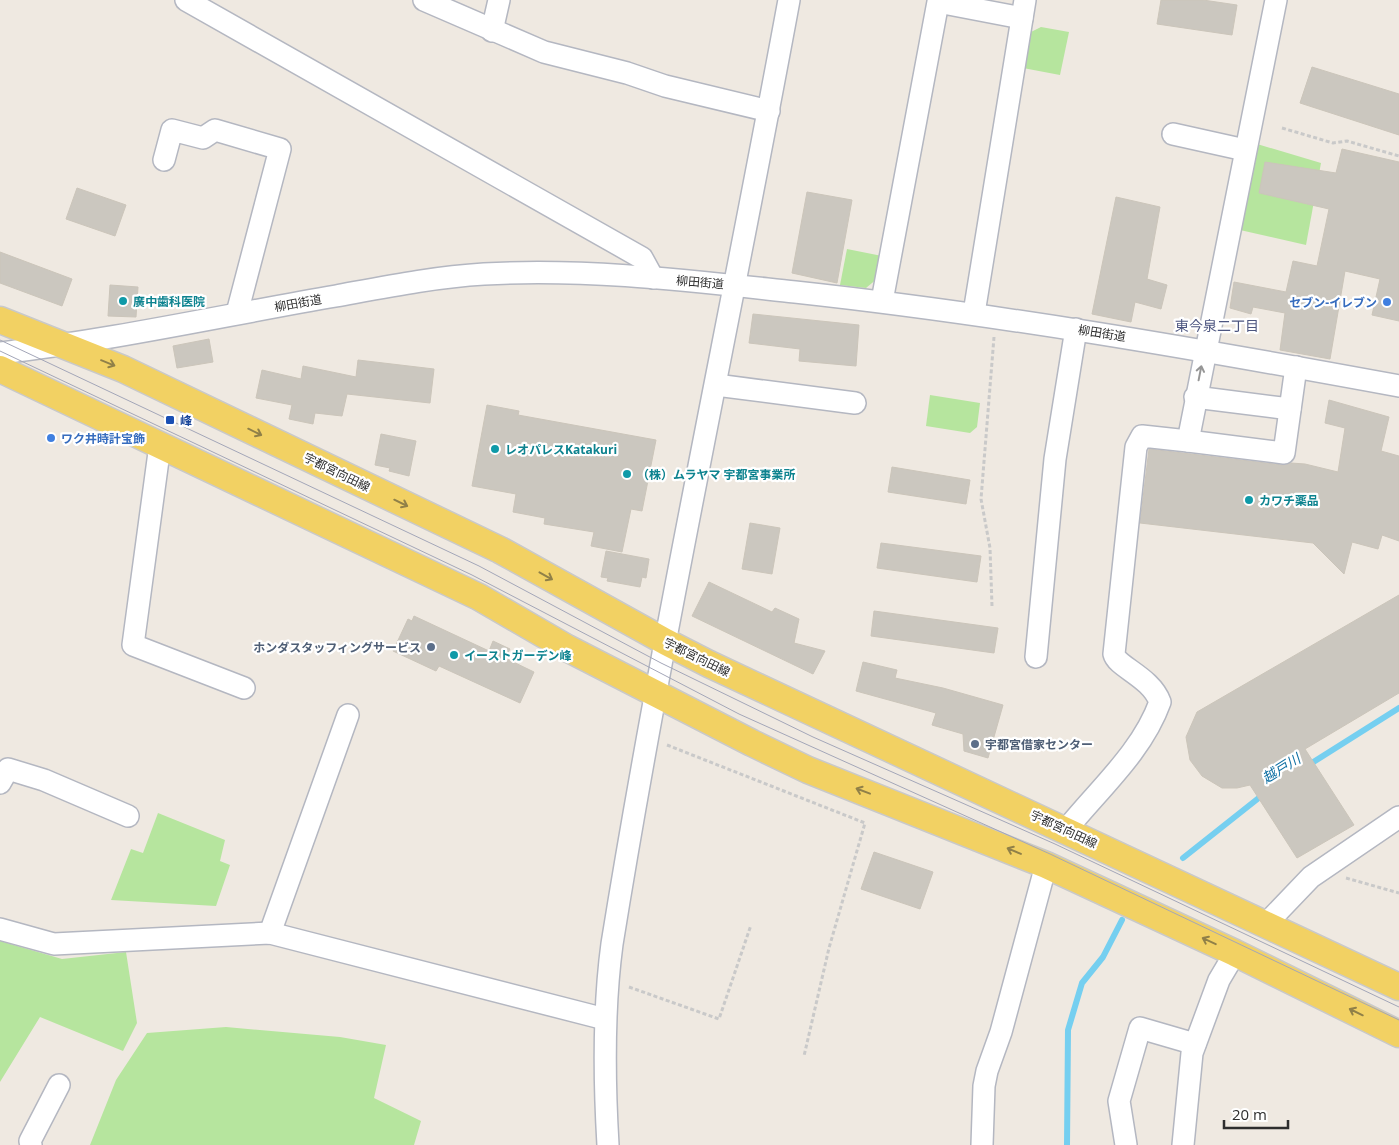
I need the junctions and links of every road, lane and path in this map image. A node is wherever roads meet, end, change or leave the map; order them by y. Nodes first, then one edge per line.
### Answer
1 (186, 0) edge
2 (424, 0) edge
3 (498, 0) edge
4 (789, 0) edge
5 (1276, 0) edge
6 (1024, 9) edge
7 (492, 31) junction
8 (768, 111) junction
9 (1282, 128) dead end
10 (1173, 134) dead end
11 (1245, 150) junction
12 (1399, 156) edge
13 (164, 160) dead end
14 (653, 278) junction
15 (736, 285) junction
16 (882, 301) junction
17 (237, 313) junction
18 (974, 313) junction
19 (996, 316) junction
20 (0, 320) edge
21 (1076, 329) junction
22 (63, 344) junction
23 (1205, 350) junction
24 (0, 353) edge
25 (1296, 367) junction
26 (0, 369) edge
27 (716, 384) junction
28 (1399, 386) edge
29 (1195, 397) junction
30 (855, 403) dead end
31 (1290, 409) junction
32 (1188, 441) junction
33 (160, 445) junction
34 (992, 606) dead end
35 (666, 642) junction
36 (1036, 657) dead end
37 (244, 688) dead end
38 (656, 695) junction
39 (348, 715) dead end
40 (648, 738) junction
41 (0, 783) edge
42 (128, 816) dead end
43 (1399, 817) edge
44 (1066, 830) junction
45 (1046, 865) junction
46 (1321, 871) junction
47 (1399, 893) edge
48 (1266, 924) junction
49 (751, 925) dead end
50 (0, 929) edge
51 (270, 933) junction
52 (1235, 953) junction
53 (607, 979) junction
54 (1399, 987) edge
55 (605, 1019) junction
56 (1399, 1034) edge
57 (1195, 1044) junction
58 (804, 1056) dead end
59 (59, 1085) dead end
60 (30, 1145) edge
61 (608, 1145) edge
62 (982, 1145) edge
63 (1126, 1145) edge
64 (1183, 1145) edge

1 - 14 street
2 - 7 street
3 - 7 street
4 - 8 street
5 - 11 street
6 - 16 street
6 - 18 street
7 - 8 street
8 - 15 street
9 - 12 path
10 - 11 street
11 - 23 street
13 - 17 street
14 - 15 street, 柳田街道
14 - 17 street, 柳田街道
15 - 16 street, 柳田街道
15 - 27 street
16 - 18 street, 柳田街道
17 - 22 street, 柳田街道
18 - 19 street, 柳田街道
19 - 21 street, 柳田街道
19 - 34 path
20 - 22 main road, 宇都宮向田線
21 - 23 street, 柳田街道
21 - 36 street
22 - 24 street, 柳田街道
22 -> 35 main road, 宇都宮向田線
23 - 25 street, 柳田街道
29 -> 23 street
25 - 28 street, 柳田街道
25 - 31 street
26 - 33 main road
27 - 30 street
27 - 35 street
29 - 31 street
29 - 32 street
31 - 32 street
32 - 44 street
33 - 37 street
33 - 38 main road
35 - 38 street
35 - 44 main road, 宇都宮向田線
38 - 40 street
45 -> 38 main road
39 - 51 street
40 - 53 street
40 - 58 path
41 - 42 street
43 - 46 street
44 - 48 main road, 宇都宮向田線
52 -> 45 main road
45 - 62 street
46 - 47 path
46 - 48 street
48 - 54 main road, 宇都宮向田線
49 - 53 path
50 - 51 street
51 - 55 street
56 -> 52 main road
52 - 57 street
53 - 55 street
55 - 61 street
57 - 63 street
57 - 64 street
59 - 60 street

